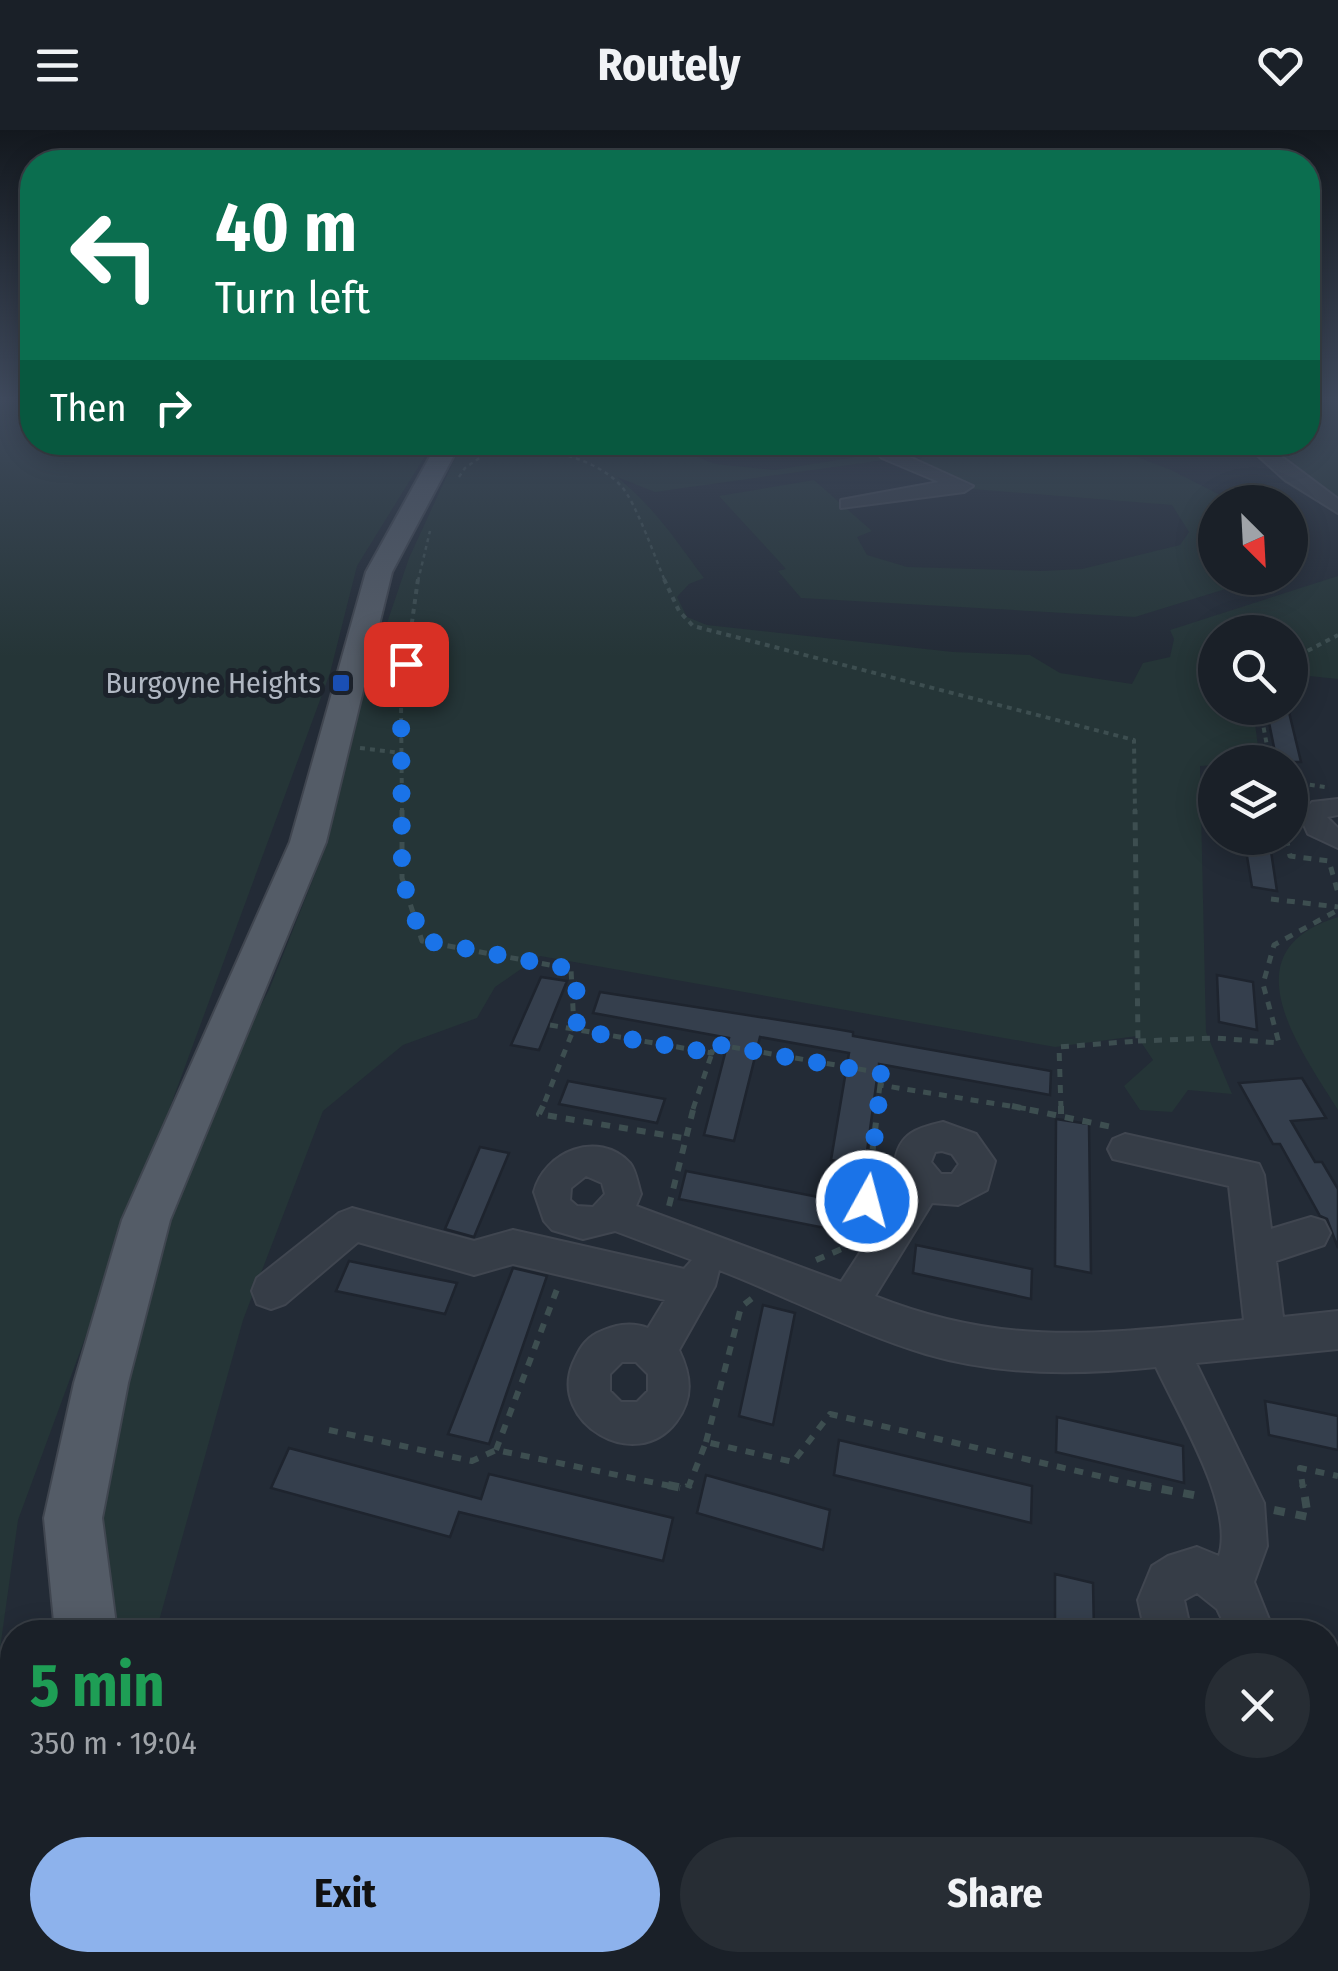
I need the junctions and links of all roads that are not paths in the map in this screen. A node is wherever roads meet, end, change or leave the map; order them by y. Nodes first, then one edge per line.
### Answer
1 (427, 485) edge
2 (885, 485) edge
3 (960, 485) edge
4 (1296, 485) edge
5 (1307, 485) edge
6 (898, 496) junction
7 (848, 504) dead end
8 (1338, 506) edge
9 (1338, 527) edge
10 (1338, 807) edge
11 (1338, 839) edge
12 (1125, 1149) road end
13 (924, 1182) dead end
14 (613, 1214) dead end
15 (1311, 1233) dead end
16 (1258, 1250) junction
17 (715, 1253) junction
18 (693, 1289) junction
19 (271, 1291) dead end
20 (848, 1305) junction
21 (1338, 1330) edge
22 (1265, 1336) junction
23 (1166, 1347) junction
24 (656, 1352) dead end
25 (1228, 1585) junction
26 (85, 1620) edge
27 (1165, 1620) edge
28 (1247, 1620) edge

1 - 26 main road
2 - 6 street
3 - 6 street
4 - 9 street
5 - 8 street
6 - 7 street
10 - 11 street
12 - 16 street
13 - 20 street
14 - 17 street
15 - 16 street
16 - 22 street
17 - 18 street
17 - 20 street
18 - 19 street
18 - 24 street
20 - 23 street
21 - 22 street
22 - 23 street
23 - 25 street
25 - 27 street
25 - 28 street

